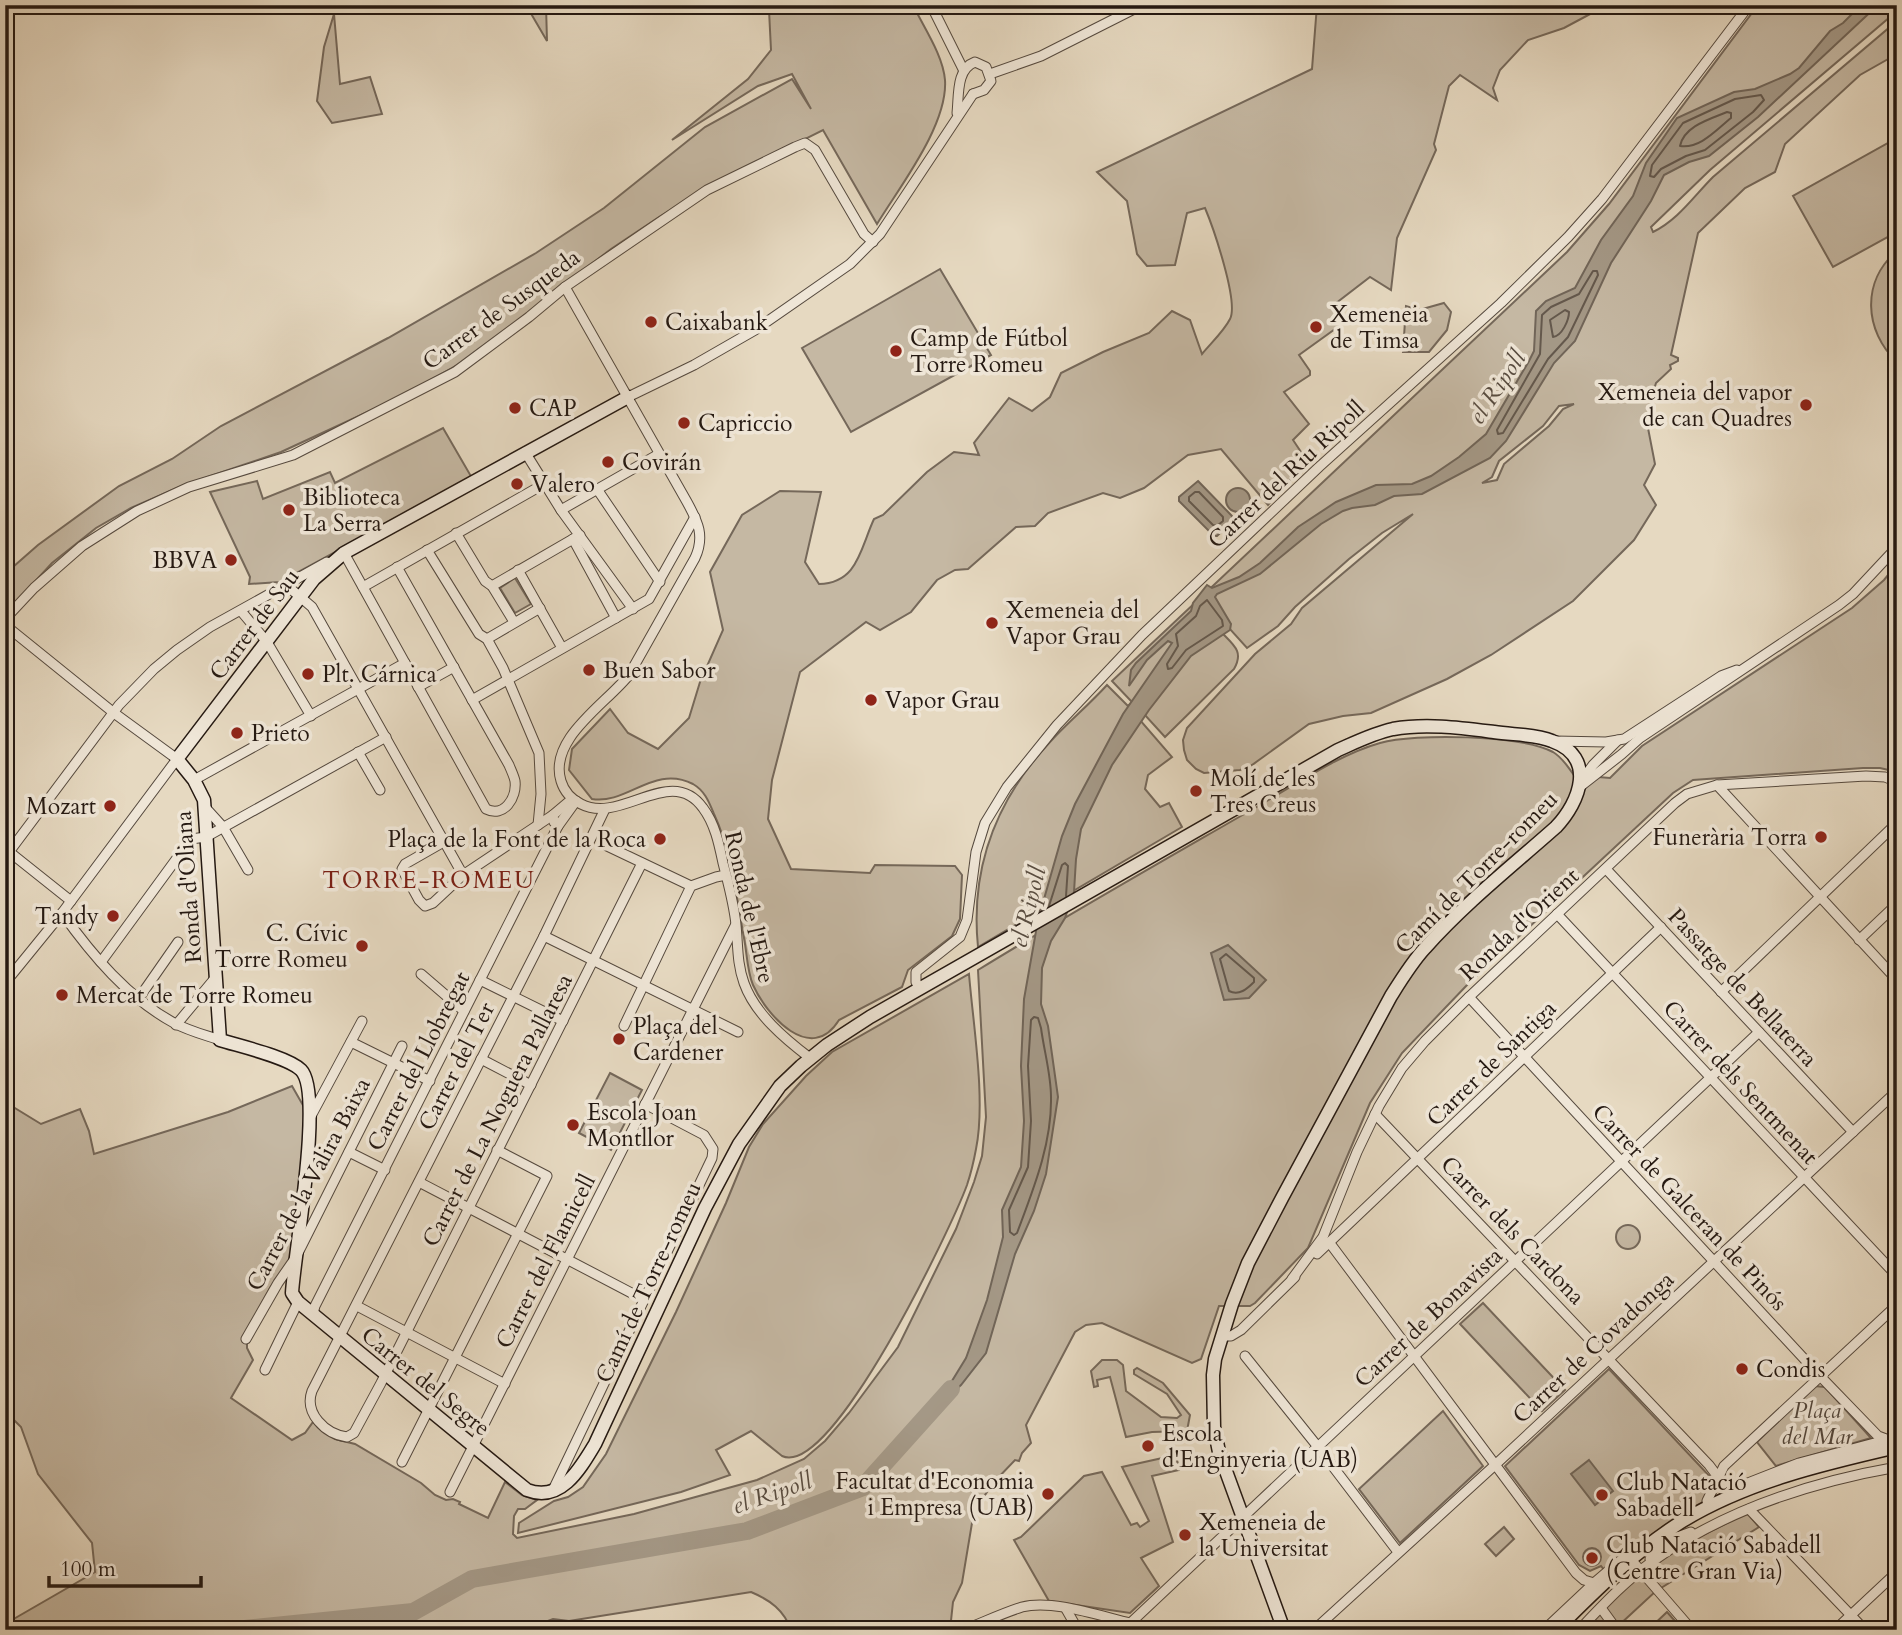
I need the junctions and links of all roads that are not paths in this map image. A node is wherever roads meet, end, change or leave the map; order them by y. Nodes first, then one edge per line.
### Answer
1 (931, 5) edge
2 (1142, 5) edge
3 (1744, 12) dead end
4 (963, 69) junction
5 (990, 74) junction
6 (961, 83) junction
7 (973, 94) junction
8 (956, 118) junction
9 (873, 242) junction
10 (565, 287) junction
11 (628, 397) junction
12 (525, 452) junction
13 (659, 454) junction
14 (544, 484) junction
15 (597, 489) junction
16 (561, 510) junction
17 (695, 517) junction
18 (456, 533) junction
19 (576, 537) junction
20 (1897, 547) edge
21 (427, 550) junction
22 (344, 553) junction
23 (397, 567) junction
24 (518, 570) junction
25 (660, 582) junction
26 (285, 584) junction
27 (492, 586) junction
28 (363, 587) junction
29 (300, 597) junction
30 (540, 608) junction
31 (633, 609) junction
32 (241, 611) junction
33 (616, 618) junction
34 (5, 620) edge
35 (514, 622) junction
36 (5, 625) edge
37 (487, 639) junction
38 (267, 642) junction
39 (562, 648) junction
40 (405, 663) junction
41 (454, 667) junction
42 (1742, 670) junction
43 (507, 679) junction
44 (418, 687) junction
45 (360, 690) junction
46 (472, 700) junction
47 (114, 713) junction
48 (311, 716) junction
49 (386, 737) junction
50 (1618, 740) junction
51 (1553, 741) junction
52 (358, 752) junction
53 (177, 759) junction
54 (194, 780) junction
55 (1897, 782) edge
56 (1581, 784) junction
57 (1717, 785) junction
58 (380, 790) dead end
59 (574, 800) junction
60 (204, 806) junction
61 (604, 811) junction
62 (553, 815) junction
63 (1897, 823) edge
64 (538, 825) junction
65 (558, 826) junction
66 (223, 827) junction
67 (206, 837) junction
68 (443, 838) junction
69 (607, 846) dead end
70 (7, 851) edge
71 (642, 863) junction
72 (1606, 869) junction
73 (248, 870) dead end
74 (463, 875) junction
75 (726, 876) junction
76 (691, 886) junction
77 (1819, 897) junction
78 (71, 901) junction
79 (1897, 904) edge
80 (62, 913) junction
81 (1557, 914) junction
82 (736, 924) junction
83 (1661, 927) junction
84 (544, 936) junction
85 (1859, 940) junction
86 (178, 942) dead end
87 (595, 960) junction
88 (101, 962) junction
89 (1614, 972) junction
90 (421, 974) dead end
91 (216, 977) junction
92 (480, 980) junction
93 (1897, 980) edge
94 (5, 983) edge
95 (643, 985) junction
96 (920, 989) junction
97 (1721, 992) junction
98 (513, 997) junction
99 (1469, 997) junction
100 (139, 998) junction
101 (693, 1011) junction
102 (464, 1012) junction
103 (362, 1021) dead end
104 (564, 1021) junction
105 (176, 1025) junction
106 (624, 1026) dead end
107 (738, 1032) dead end
108 (1759, 1032) junction
109 (220, 1037) junction
110 (351, 1042) junction
111 (402, 1046) dead end
112 (1525, 1057) junction
113 (810, 1058) junction
114 (481, 1059) junction
115 (394, 1063) junction
116 (1711, 1077) junction
117 (430, 1081) junction
118 (531, 1085) junction
119 (1897, 1091) edge
120 (645, 1104) junction
121 (1375, 1114) junction
122 (311, 1116) junction
123 (1853, 1132) junction
124 (497, 1150) junction
125 (349, 1152) junction
126 (1418, 1158) junction
127 (1621, 1160) junction
128 (385, 1170) junction
129 (1804, 1178) junction
130 (419, 1182) junction
131 (468, 1208) junction
132 (1334, 1209) junction
133 (1347, 1226) junction
134 (519, 1234) junction
135 (1329, 1242) junction
136 (296, 1257) junction
137 (568, 1258) junction
138 (1517, 1260) junction
139 (1714, 1261) junction
140 (1897, 1276) edge
141 (1292, 1279) junction
142 (643, 1299) junction
143 (298, 1302) junction
144 (1897, 1305) edge
145 (356, 1306) junction
146 (313, 1314) junction
147 (406, 1334) junction
148 (1222, 1336) junction
149 (341, 1338) junction
150 (247, 1339) dead end
151 (1245, 1356) dead end
152 (1415, 1356) junction
153 (455, 1358) junction
154 (1609, 1359) junction
155 (265, 1370) dead end
156 (385, 1374) junction
157 (1820, 1376) junction
158 (505, 1384) junction
159 (428, 1410) junction
160 (323, 1426) joint
161 (1897, 1437) edge
162 (1885, 1439) junction
163 (473, 1446) junction
164 (573, 1447) junction
165 (1318, 1447) junction
166 (1897, 1447) edge
167 (589, 1454) junction
168 (1897, 1456) edge
169 (402, 1462) dead end
170 (1495, 1465) junction
171 (1897, 1467) edge
172 (1718, 1477) junction
173 (553, 1490) junction
174 (450, 1492) dead end
175 (1707, 1501) junction
176 (1748, 1509) junction
177 (1732, 1516) junction
178 (1244, 1517) junction
179 (1664, 1543) junction
180 (1398, 1552) junction
181 (1634, 1563) junction
182 (1897, 1572) edge
183 (1593, 1587) junction
184 (1601, 1608) junction
185 (1066, 1609) junction
186 (1850, 1615) junction
187 (1126, 1626) edge
188 (966, 1629) edge
189 (1078, 1630) edge
190 (1284, 1630) edge
191 (1314, 1630) edge
192 (1544, 1630) edge
193 (1556, 1630) edge
194 (1568, 1630) edge
195 (1579, 1630) edge
196 (1617, 1630) edge
197 (1692, 1630) edge
198 (1835, 1630) edge
199 (1865, 1630) edge

1 - 4 street
2 - 5 street
3 - 96 street, Carrer del Riu Ripoll
4 - 5 street
4 - 6 street
5 - 7 street
6 - 7 street
6 - 8 street
7 - 8 street
8 - 9 street
9 - 10 street, Carrer de Susqueda
9 - 11 street
10 - 11 street
10 - 34 street, Carrer de Susqueda
11 - 12 street, Carrer de Sau
11 - 13 street
12 - 14 street
12 - 22 street, Carrer de Sau
13 - 15 street
13 - 17 street
14 - 16 street
14 - 18 street
15 - 16 street
15 - 25 street
16 - 19 street
17 - 25 street
17 - 59 street
18 - 21 street
18 - 27 street
19 - 24 street
19 - 31 street
19 - 33 street
20 - 42 street
21 - 23 street
21 - 37 street
22 - 26 street
22 - 28 street
22 - 29 street, Carrer de Sau
23 - 28 street
23 - 41 street
24 - 27 street
24 - 30 street
25 - 31 street
26 - 29 street
26 - 32 street
27 - 35 street
28 - 40 street
29 - 38 street, Carrer de Sau
29 - 45 street
30 - 35 street
30 - 39 street
31 - 33 street
32 - 38 street
32 - 47 street
33 - 39 street
35 - 37 street
36 - 47 street
37 - 43 street
38 - 48 street
38 - 53 street, Carrer de Sau
39 - 43 street
40 - 44 street
40 - 45 street
41 - 44 street
41 - 46 street
42 - 50 street
42 - 56 street
43 - 46 street
43 - 64 street
44 - 46 street
45 - 48 street
45 - 49 street
47 - 53 street
47 - 70 street
48 - 54 street
49 - 52 street
49 - 68 street
50 - 51 street
50 - 56 street
51 - 56 street, Camí de Torre-romeu
51 - 96 street, Camí de Torre-romeu
52 - 58 street
52 - 66 street
53 - 54 street, Ronda d'Oliana
53 - 78 street, Carrer de Sau
54 - 60 street, Ronda d'Oliana
55 - 57 street, Ronda d'Orient
56 - 148 street, Camí de Torre-romeu
57 - 72 street, Ronda d'Orient
57 - 77 street
59 - 61 street
59 - 62 street
59 - 65 street, Carrer del Llobregat
60 - 66 street
60 - 67 street, Ronda d'Oliana
61 - 75 street, Ronda de l'Ebre
61 - 84 street, Carrer del Ter
62 - 64 street
62 - 65 street
63 - 77 street
64 - 74 street
65 - 92 street, Carrer del Llobregat
66 - 67 street
66 - 73 street
67 - 88 street
67 - 91 street, Ronda d'Oliana
68 - 74 street
68 - 74 street
69 - 71 street
70 - 78 street
71 - 76 street
71 - 87 street, Carrer de La Noguera Pallaresa
72 - 81 street, Ronda d'Orient
72 - 83 street, Passatge de Bellaterra
75 - 76 street
75 - 82 street, Ronda de l'Ebre
76 - 95 street
77 - 85 street
77 - 97 street
78 - 80 street, Carrer de Sau
79 - 85 street
80 - 88 street
80 - 94 street, Carrer de Sau
81 - 89 street, Carrer dels Sentmenat
81 - 99 street, Ronda d'Orient
82 - 101 street, Carrer del Flamicell
82 - 113 street, Ronda de l'Ebre
83 - 89 street, Carrer de Santiga
83 - 97 street, Passatge de Bellaterra
84 - 87 street
84 - 98 street, Carrer del Ter
85 - 93 street
86 - 100 street
87 - 95 street
87 - 104 street, Carrer de La Noguera Pallaresa
88 - 100 street
89 - 112 street, Carrer de Santiga
89 - 116 street, Carrer dels Sentmenat
90 - 102 street
91 - 105 street, Ronda d'Oliana
91 - 109 street, Ronda d'Oliana
92 - 98 street
92 - 102 street, Carrer del Llobregat
95 - 101 street
95 - 106 street
96 - 113 street, Camí de Torre-romeu
97 - 108 street, Passatge de Bellaterra
98 - 104 street
98 - 114 street, Carrer del Ter
99 - 112 street, Carrer de Galceran de Pinós
99 - 121 street, Ronda d'Orient
100 - 105 street
101 - 107 street
101 - 120 street, Carrer del Flamicell
102 - 117 street, Carrer del Llobregat
103 - 110 street
104 - 118 street, Carrer de La Noguera Pallaresa
105 - 109 street
108 - 116 street, Carrer de Bonavista
108 - 123 street, Passatge de Bellaterra
109 - 122 street
110 - 115 street
110 - 122 street
111 - 115 street, Carrer de la Valira Baixa
112 - 126 street, Carrer de Santiga
112 - 127 street, Carrer de Galceran de Pinós
113 - 167 street, Camí de Torre-romeu
114 - 118 street
114 - 130 street, Carrer del Ter
115 - 117 street
115 - 125 street, Carrer de la Valira Baixa
116 - 127 street, Carrer de Bonavista
116 - 129 street, Carrer dels Sentmenat
117 - 128 street, Carrer del Llobregat
118 - 124 street, Carrer de La Noguera Pallaresa
119 - 123 street, Carrer de Covadonga
120 - 137 street, Carrer del Flamicell
120 - 142 street
121 - 126 street, Carrer dels Cardona
121 - 132 street, Ronda d'Orient
122 - 136 street
123 - 129 street, Carrer de Covadonga
124 - 131 street, Carrer de La Noguera Pallaresa
124 - 134 street
125 - 128 street
125 - 136 street, Carrer de la Valira Baixa
126 - 133 street, Carrer de Santiga
126 - 138 street, Carrer dels Cardona
127 - 138 street, Carrer de Bonavista
127 - 139 street, Carrer de Galceran de Pinós
128 - 146 street, Carrer del Llobregat
129 - 139 street, Carrer de Covadonga
129 - 140 street, Carrer dels Sentmenat
130 - 131 street
130 - 145 street, Carrer del Ter
131 - 134 street
131 - 147 street, Carrer de La Noguera Pallaresa
132 - 133 street
132 - 141 street, Ronda d'Orient
133 - 135 street, Carrer de Santiga
134 - 137 street
134 - 153 street
135 - 141 street, Carrer de Santiga
135 - 152 street
136 - 143 street
136 - 150 street, Carrer de la Valira Baixa
137 - 142 street
137 - 158 street, Carrer del Flamicell
138 - 152 street, Carrer de Bonavista
138 - 154 street, Carrer dels Cardona
139 - 154 street, Carrer de Covadonga
139 - 157 street, Carrer de Galceran de Pinós
141 - 148 street, Carrer de Santiga
142 - 164 street
143 - 146 street, Carrer del Segre
143 - 155 street
144 - 157 street
145 - 147 street
145 - 149 street, Carrer del Ter
146 - 149 street, Carrer del Segre
147 - 153 street
147 - 156 street, Carrer de La Noguera Pallaresa
148 - 178 street, Camí de Torre-romeu
149 - 156 street, Carrer del Segre
149 - 160 street, Carrer del Ter
151 - 165 street
152 - 165 street, Carrer de Bonavista
152 - 170 street
153 - 158 street
153 - 159 street
154 - 170 street, Carrer de Covadonga
154 - 172 street, Carrer dels Cardona
156 - 159 street, Carrer del Segre
156 - 160 street, Carrer de La Noguera Pallaresa
157 - 162 street, Carrer de Galceran de Pinós
157 - 172 street
158 - 163 street, Carrer del Flamicell
159 - 163 street, Carrer del Segre
159 - 169 street
161 - 162 street
162 - 175 street
163 - 173 street, Carrer del Segre
163 - 174 street, Carrer del Flamicell
164 - 167 street
164 - 173 street
165 - 178 street, Carrer de Bonavista
165 - 180 street
166 - 181 street
167 - 173 street, Camí de Torre-romeu
168 - 179 street
170 - 180 street, Carrer de Covadonga
170 - 183 street
171 - 176 street
172 - 175 street
175 - 181 street
176 - 177 street
176 - 186 street
177 - 179 street
177 - 181 street
178 - 187 street, Carrer de Bonavista
178 - 190 street, Camí de Torre-romeu
179 - 181 street
180 - 191 street, Carrer de Covadonga
181 - 183 street
181 - 184 street
181 - 194 street
181 - 197 street
182 - 186 street
183 - 192 street
183 - 193 street
184 - 195 street
184 - 196 street
185 - 187 street
185 - 188 street
185 - 189 street
186 - 198 street
186 - 199 street

